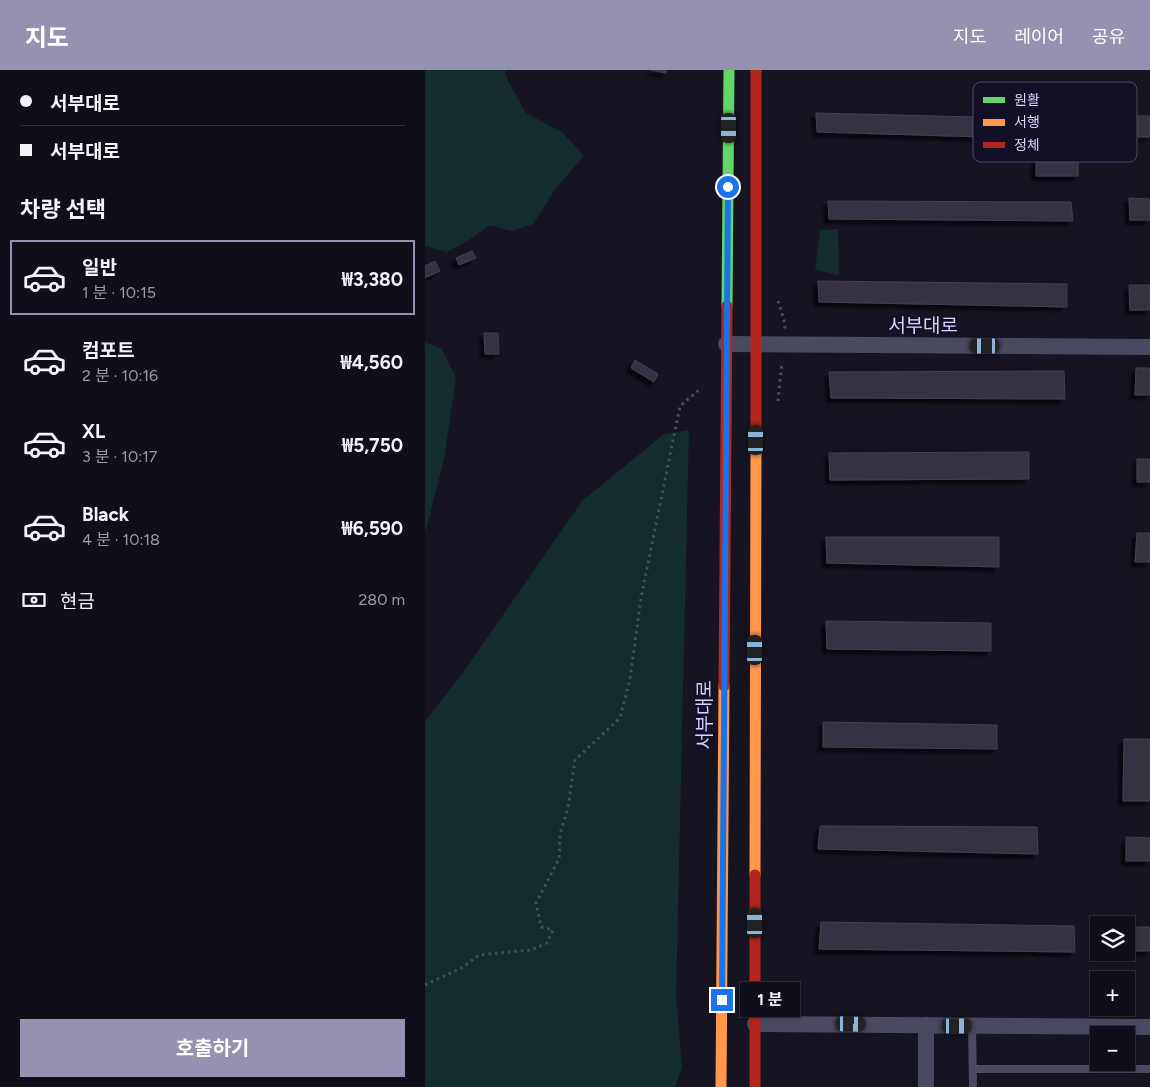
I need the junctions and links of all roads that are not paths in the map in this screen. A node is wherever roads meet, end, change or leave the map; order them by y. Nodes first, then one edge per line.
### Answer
1 (729, 70) edge
2 (756, 70) edge
3 (726, 344) junction
4 (756, 344) junction
5 (1150, 347) edge
6 (755, 1024) junction
7 (927, 1025) junction
8 (972, 1026) junction
9 (1150, 1027) edge
10 (973, 1069) junction
11 (1150, 1069) edge
12 (721, 1087) edge
13 (755, 1087) edge
14 (926, 1087) edge
15 (973, 1087) edge

1 - 3 main road, 서부대로
2 - 4 main road
3 - 4 street, 서부대로
3 - 12 main road, 서부대로
4 - 5 street, 서부대로
4 - 6 main road
6 - 7 street
6 - 13 main road
7 - 8 street
7 - 14 street
8 - 9 street
8 - 10 lane
10 - 11 lane
10 - 15 lane

